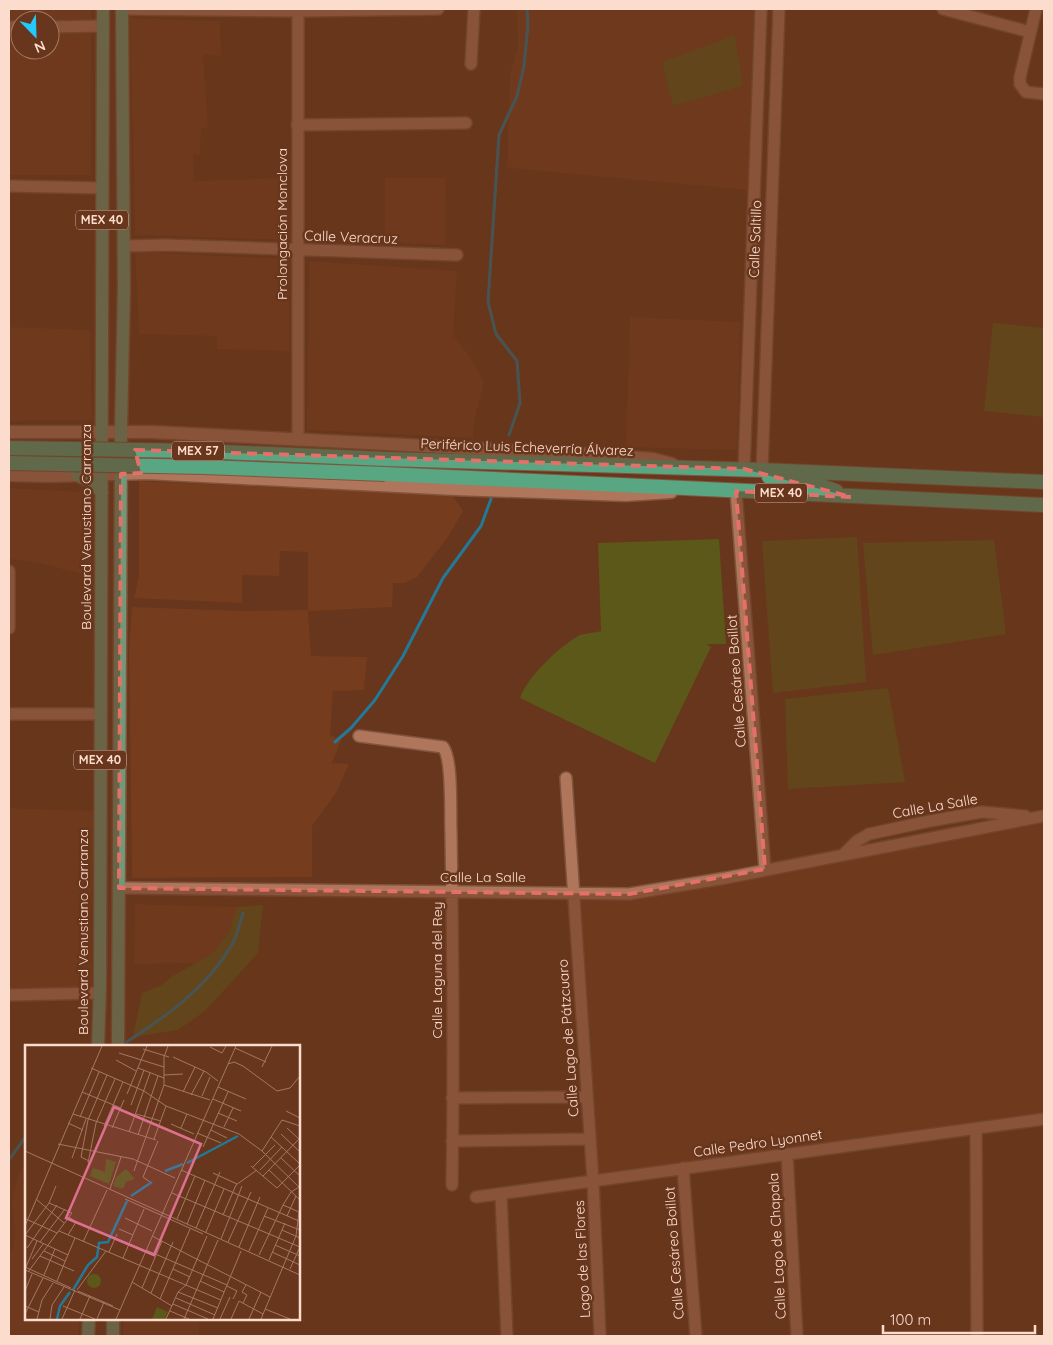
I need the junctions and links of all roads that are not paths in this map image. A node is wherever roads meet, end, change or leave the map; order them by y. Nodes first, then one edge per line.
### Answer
1 (102, 9) edge
2 (122, 9) edge
3 (438, 9) edge
4 (474, 9) edge
5 (761, 9) edge
6 (779, 9) edge
7 (943, 9) edge
8 (1036, 9) edge
9 (298, 10) edge
10 (60, 26) edge
11 (103, 26) junction
12 (1030, 32) junction
13 (471, 64) dead end
14 (1044, 94) edge
15 (466, 123) dead end
16 (297, 125) junction
17 (9, 186) edge
18 (103, 188) junction
19 (124, 246) junction
20 (297, 250) junction
21 (457, 255) dead end
22 (121, 430) junction
23 (102, 431) junction
24 (9, 432) edge
25 (74, 432) junction
26 (152, 432) junction
27 (298, 440) junction
28 (9, 448) edge
29 (386, 459) joint
30 (9, 463) edge
31 (682, 468) junction
32 (744, 469) junction
33 (762, 470) junction
34 (102, 474) junction
35 (121, 474) junction
36 (149, 474) junction
37 (385, 474) joint
38 (9, 475) edge
39 (77, 475) junction
40 (52, 476) junction
41 (1044, 482) edge
42 (698, 488) junction
43 (736, 490) junction
44 (102, 493) junction
45 (851, 497) junction
46 (1044, 504) edge
47 (9, 571) edge
48 (9, 628) edge
49 (9, 714) edge
50 (100, 714) junction
51 (359, 736) dead end
52 (566, 778) dead end
53 (1041, 817) edge
54 (844, 854) junction
55 (765, 869) junction
56 (119, 888) junction
57 (452, 892) junction
58 (573, 893) junction
59 (98, 993) junction
60 (9, 994) edge
61 (118, 1042) edge
62 (98, 1045) edge
63 (587, 1097) junction
64 (452, 1098) junction
65 (1044, 1119) edge
66 (976, 1128) junction
67 (590, 1139) junction
68 (452, 1141) junction
69 (788, 1154) junction
70 (683, 1168) junction
71 (593, 1181) junction
72 (452, 1185) dead end
73 (501, 1195) junction
74 (476, 1197) dead end
75 (89, 1320) edge
76 (114, 1320) edge
77 (88, 1336) edge
78 (113, 1336) edge
79 (507, 1336) edge
80 (600, 1336) edge
81 (696, 1336) edge
82 (797, 1336) edge
83 (977, 1336) edge

1 - 11 main road, Boulevard Venustiano Carranza / MEX 40
2 - 9 street
2 - 19 main road, MEX 40
3 - 9 street
4 - 13 street
5 - 32 street, Calle Saltillo
6 - 33 street, Calle Saltillo
7 - 12 street
8 - 12 street
9 - 16 street, Prolongación Monclova
10 - 11 street
11 - 18 main road, Boulevard Venustiano Carranza / MEX 40
12 - 14 street
15 - 16 street
16 - 20 street, Prolongación Monclova
17 - 18 street
18 - 23 main road, Boulevard Venustiano Carranza / MEX 40
19 - 20 street, Calle Veracruz
19 - 22 main road, MEX 40
20 - 21 street, Calle Veracruz
20 - 27 street, Prolongación Monclova
22 - 23 street
22 - 26 street
22 - 35 main road, MEX 40
23 - 25 street
23 - 34 main road, Boulevard Venustiano Carranza / MEX 40
24 - 25 street
25 - 40 street
26 - 27 street
26 - 36 street
27 - 31 street
28 - 29 highway, Periférico Luis Echeverría Álvarez / MEX 57, bridge
29 - 31 highway, Periférico Luis Echeverría Álvarez / MEX 40
30 - 37 highway, MEX 57, bridge
31 - 32 highway, Periférico Luis Echeverría Álvarez / MEX 40
32 - 33 highway, Periférico Luis Echeverría Álvarez / MEX 40
32 - 45 highway
33 - 41 highway, Periférico Luis Echeverría Álvarez / MEX 40
34 - 35 street
34 - 39 street
34 - 44 main road, Boulevard Venustiano Carranza / MEX 40
35 - 36 street
35 - 56 main road, MEX 40
36 - 42 street
37 - 42 highway, MEX 40
38 - 40 street
39 - 40 street
39 - 44 main road
42 - 43 highway, MEX 40
43 - 45 highway, MEX 40
43 - 55 street, Calle Cesáreo Boillot
44 - 50 main road, Boulevard Venustiano Carranza / MEX 40
45 - 46 highway, MEX 40
47 - 48 street
49 - 50 street
50 - 59 main road, Boulevard Venustiano Carranza / MEX 40
51 - 57 street, Calle Laguna del Rey
52 - 58 street, Calle Lago de Pátzcuaro
53 - 54 street, Calle La Salle
53 - 54 street, Calle La Salle
54 - 55 street, Calle La Salle
55 - 58 street, Calle La Salle
56 - 57 street, Calle La Salle
56 - 61 main road, MEX 40
57 - 58 street, Calle La Salle
57 - 64 street, Calle Laguna del Rey
58 - 63 street, Calle Lago de Pátzcuaro
59 - 60 street
59 - 62 main road, Boulevard Venustiano Carranza / MEX 40
63 - 64 street
63 - 67 street, Calle Lago de Pátzcuaro
64 - 68 street, Calle Laguna del Rey
65 - 66 street, Calle Pedro Lyonnet
66 - 69 street, Calle Pedro Lyonnet
66 - 83 street
67 - 68 street
67 - 71 street, Calle Lago de Pátzcuaro
68 - 72 street, Calle Laguna del Rey
69 - 70 street, Calle Pedro Lyonnet
69 - 82 street, Calle Lago de Chapala
70 - 71 street, Calle Pedro Lyonnet
70 - 81 street, Calle Cesáreo Boillot
71 - 73 street, Calle Pedro Lyonnet
71 - 80 street, Lago de las Flores
73 - 74 street, Calle Pedro Lyonnet
73 - 79 street
75 - 77 main road
76 - 78 main road

